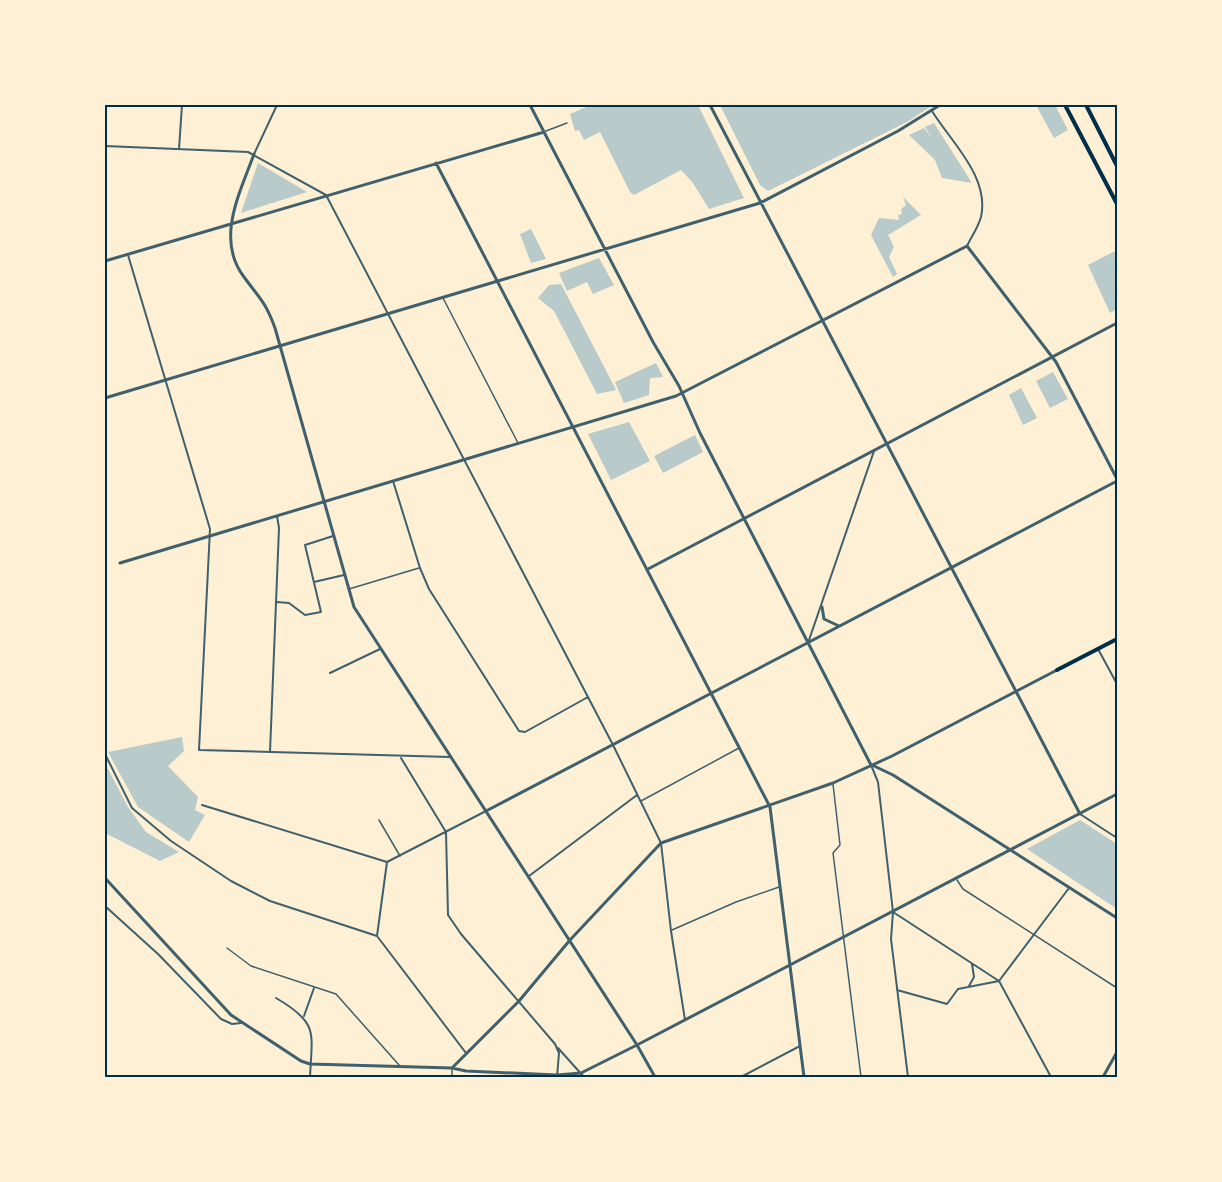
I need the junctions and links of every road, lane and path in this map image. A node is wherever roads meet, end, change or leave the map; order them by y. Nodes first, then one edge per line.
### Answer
1 (182, 105) edge
2 (277, 105) edge
3 (530, 105) edge
4 (710, 105) edge
5 (939, 105) edge
6 (1065, 105) edge
7 (1086, 105) edge
8 (932, 111) junction
9 (567, 123) dead end
10 (544, 132) junction
11 (105, 146) edge
12 (179, 150) junction
13 (254, 154) junction
14 (436, 163) junction
15 (1117, 166) edge
16 (326, 195) junction
17 (760, 203) junction
18 (1117, 204) edge
19 (231, 224) junction
20 (967, 246) junction
21 (606, 250) junction
22 (128, 255) junction
23 (105, 261) edge
24 (498, 281) junction
25 (442, 298) junction
26 (388, 314) junction
27 (822, 322) junction
28 (1117, 323) edge
29 (280, 346) junction
30 (1053, 357) junction
31 (165, 381) junction
32 (682, 394) junction
33 (105, 398) edge
34 (574, 428) junction
35 (518, 444) junction
36 (886, 444) junction
37 (874, 451) junction
38 (464, 460) junction
39 (1117, 480) edge
40 (393, 482) junction
41 (323, 502) junction
42 (277, 516) junction
43 (744, 519) junction
44 (210, 535) junction
45 (333, 536) junction
46 (120, 563) dead end
47 (420, 568) junction
48 (951, 568) junction
49 (648, 569) junction
50 (344, 575) junction
51 (314, 582) junction
52 (348, 589) junction
53 (276, 602) junction
54 (822, 607) junction
55 (839, 626) junction
56 (1117, 639) edge
57 (808, 643) junction
58 (380, 649) junction
59 (1098, 649) junction
60 (1058, 670) joint
61 (330, 673) dead end
62 (1117, 684) edge
63 (1015, 692) junction
64 (712, 693) junction
65 (588, 697) junction
66 (613, 745) junction
67 (740, 748) junction
68 (270, 752) junction
69 (105, 754) edge
70 (400, 757) junction
71 (450, 757) junction
72 (871, 765) junction
73 (833, 783) junction
74 (638, 794) junction
75 (1117, 794) edge
76 (641, 801) junction
77 (202, 805) dead end
78 (770, 807) junction
79 (486, 811) junction
80 (1080, 814) junction
81 (379, 820) dead end
82 (446, 832) junction
83 (1117, 838) edge
84 (661, 843) junction
85 (1011, 850) junction
86 (400, 856) junction
87 (387, 862) junction
88 (529, 876) junction
89 (105, 878) edge
90 (956, 879) junction
91 (780, 887) junction
92 (1070, 887) junction
93 (105, 906) edge
94 (893, 912) junction
95 (1117, 918) edge
96 (670, 931) junction
97 (845, 934) junction
98 (1033, 935) junction
99 (377, 936) junction
100 (570, 940) junction
101 (227, 948) dead end
102 (972, 964) junction
103 (790, 966) junction
104 (999, 981) junction
105 (968, 986) junction
106 (314, 988) junction
107 (1117, 988) edge
108 (897, 990) junction
109 (276, 998) dead end
110 (519, 1001) junction
111 (304, 1016) junction
112 (685, 1020) junction
113 (241, 1023) junction
114 (555, 1044) junction
115 (637, 1045) junction
116 (800, 1046) junction
117 (1117, 1052) edge
118 (466, 1053) junction
119 (310, 1064) junction
120 (401, 1068) junction
121 (452, 1068) junction
122 (580, 1073) junction
123 (557, 1076) edge
124 (310, 1077) edge
125 (452, 1077) edge
126 (584, 1077) edge
127 (655, 1077) edge
128 (741, 1077) edge
129 (804, 1077) edge
130 (861, 1077) edge
131 (908, 1077) edge
132 (1051, 1077) edge
133 (1103, 1077) edge

1 - 12 street
2 - 13 street
3 - 10 street
4 - 17 street
5 - 8 street
6 - 18 main road
7 - 15 main road
8 - 17 street
8 - 20 street
9 - 10 lane
10 - 14 street
10 - 21 street
11 - 12 street
12 - 13 street
13 - 16 street
13 - 19 street
14 - 16 street
14 - 24 street
16 - 19 street
16 - 26 street
17 - 21 street
17 - 27 street
19 - 22 street
19 - 29 street
20 - 27 street
20 - 30 street
21 - 24 street
21 - 32 street
22 - 23 street
22 - 31 street
24 - 25 street
24 - 34 street
25 - 26 street
25 - 35 lane
26 - 29 street
26 - 38 street
27 - 32 street
27 - 36 street
28 - 30 street
29 - 31 street
29 - 41 street
30 - 36 street
30 - 39 street
31 - 33 street
31 - 44 street
32 - 34 street
32 - 43 street
34 - 35 street
34 - 49 street
35 - 38 street
36 - 37 street
36 - 48 street
37 - 43 street
37 - 54 street
38 - 40 street
38 - 65 street
39 - 48 street
40 - 41 street
40 - 47 street
41 - 42 street
41 - 45 street
42 - 44 street
42 - 53 street
43 - 49 street
43 - 57 street
44 - 46 street
44 - 68 street
45 - 50 street
45 - 51 street
47 - 52 lane
47 - 65 street
48 - 55 street
48 - 63 street
49 - 64 street
50 - 51 street
50 - 52 street
51 - 53 street
52 - 58 street
53 - 68 street
54 - 55 street
54 - 57 street
55 - 57 street
56 - 59 main road
57 - 64 street
57 - 72 street
58 - 61 street
58 - 71 street
59 - 60 main road
59 - 62 street
60 - 63 street
63 - 72 street
63 - 80 street
64 - 66 street
64 - 67 street
65 - 66 street
66 - 74 street
66 - 79 street
67 - 76 lane
67 - 78 street
68 - 70 street
69 - 99 street
70 - 71 street
70 - 82 street
71 - 79 street
72 - 73 street
72 - 85 street
72 - 94 street
73 - 78 street
73 - 97 lane
74 - 76 street
74 - 88 street
75 - 80 street
76 - 84 street
77 - 87 street
78 - 84 street
78 - 91 street
79 - 82 street
79 - 88 street
80 - 83 street
80 - 85 street
81 - 86 lane
82 - 86 street
82 - 110 street
84 - 96 street
84 - 100 street
85 - 90 street
85 - 92 street
86 - 87 street
87 - 99 street
88 - 100 street
89 - 113 street
90 - 94 street
90 - 98 lane
91 - 96 lane
91 - 103 street
92 - 95 street
92 - 98 street
93 - 113 street
94 - 97 street
94 - 102 street
94 - 108 street
96 - 112 street
97 - 103 street
97 - 130 lane
98 - 104 street
98 - 107 lane
99 - 118 street
100 - 110 street
100 - 115 street
101 - 106 lane
102 - 104 street
102 - 105 street
103 - 112 street
103 - 116 street
104 - 105 street
104 - 132 street
105 - 108 street
106 - 111 street
106 - 120 lane
108 - 131 street
109 - 111 street
110 - 114 street
110 - 118 street
111 - 119 street
112 - 115 street
113 - 119 street
114 - 122 street
114 - 123 street
115 - 122 street
115 - 127 street
116 - 128 street
116 - 129 street
117 - 133 street
118 - 121 street
119 - 120 street
119 - 124 street
120 - 121 street
121 - 123 street
121 - 125 lane
122 - 123 street
122 - 126 street

